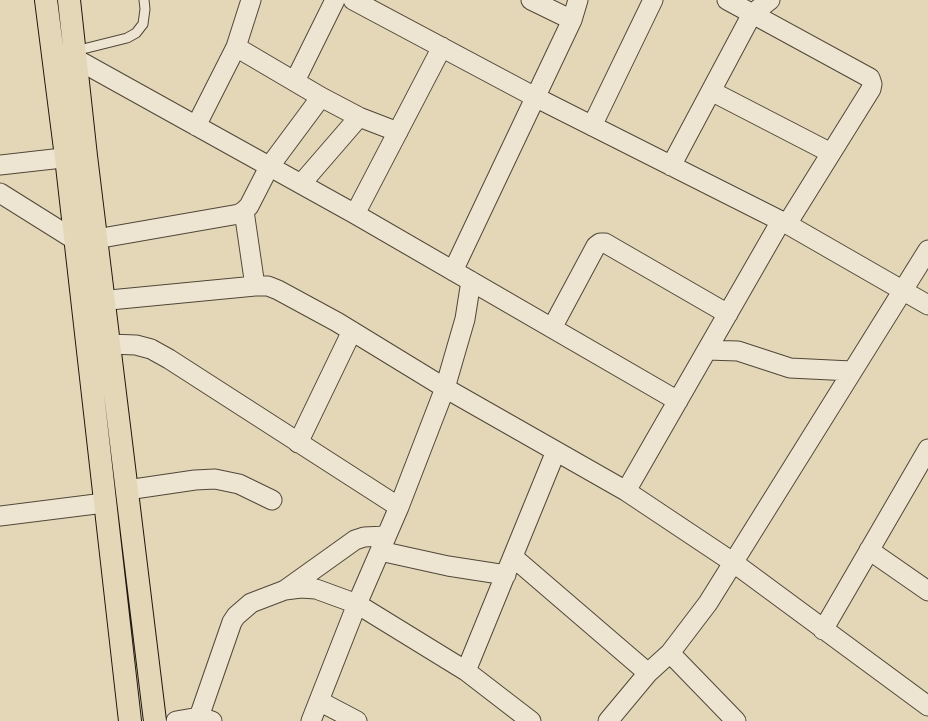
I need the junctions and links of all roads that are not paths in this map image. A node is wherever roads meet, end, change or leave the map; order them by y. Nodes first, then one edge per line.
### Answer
1 (46, 0) edge
2 (69, 0) edge
3 (144, 0) edge
4 (251, 0) edge
5 (335, 0) edge
6 (531, 0) edge
7 (578, 0) edge
8 (653, 0) edge
9 (727, 0) edge
10 (770, 0) edge
11 (358, 1) edge
12 (752, 14) junction
13 (572, 20) junction
14 (236, 47) junction
15 (442, 47) junction
16 (75, 55) junction
17 (295, 81) junction
18 (711, 91) junction
19 (321, 97) junction
20 (536, 97) junction
21 (359, 117) junction
22 (196, 126) junction
23 (592, 126) junction
24 (398, 132) junction
25 (831, 153) junction
26 (76, 156) junction
27 (0, 165) edge
28 (671, 166) junction
29 (269, 167) junction
30 (301, 184) junction
31 (0, 193) edge
32 (244, 211) junction
33 (355, 214) junction
34 (784, 222) junction
35 (96, 239) junction
36 (75, 240) junction
37 (928, 251) edge
38 (453, 271) junction
39 (471, 281) junction
40 (255, 286) junction
41 (902, 290) junction
42 (104, 301) junction
43 (82, 303) junction
44 (928, 305) edge
45 (728, 314) junction
46 (552, 328) junction
47 (352, 331) junction
48 (109, 344) junction
49 (707, 350) junction
50 (851, 371) junction
51 (445, 388) junction
52 (678, 401) junction
53 (298, 443) junction
54 (928, 449) edge
55 (556, 451) junction
56 (127, 490) junction
57 (626, 491) junction
58 (272, 500) dead end
59 (104, 503) junction
60 (399, 507) junction
61 (0, 516) edge
62 (383, 544) junction
63 (869, 550) junction
64 (513, 557) junction
65 (734, 563) junction
66 (506, 575) junction
67 (285, 590) junction
68 (928, 591) edge
69 (357, 604) junction
70 (823, 630) junction
71 (670, 653) junction
72 (466, 671) junction
73 (648, 673) junction
74 (319, 701) junction
75 (928, 706) edge
76 (205, 719) edge
77 (130, 721) edge
78 (155, 721) edge
79 (176, 721) edge
80 (311, 721) edge
81 (357, 721) edge
82 (531, 721) edge
83 (608, 721) edge
84 (736, 721) edge

1 - 26 main road
2 - 16 main road
3 - 16 lane
4 - 14 street
5 - 17 street
6 - 13 street
7 - 13 street
8 - 23 street
9 - 12 street
10 - 12 street
11 - 15 street
12 - 18 street
12 - 25 street
13 - 20 street
14 - 17 street
14 - 22 street
15 - 20 street
15 - 24 street
16 - 22 street
16 - 26 main road
17 - 19 street
18 - 25 street
18 - 28 street
19 - 21 street
19 - 29 street
20 - 23 street
20 - 38 street
21 - 24 street
21 - 30 street
22 - 29 street
23 - 28 street
24 - 33 street
25 - 34 street
26 - 27 street
26 - 35 main road
26 - 36 main road
28 - 34 street
29 - 30 street
29 - 32 street
30 - 33 street
31 - 36 street
32 - 35 street
32 - 40 street
33 - 38 street
34 - 41 street
34 - 45 street
35 - 42 main road
36 - 43 main road
37 - 41 street
38 - 39 street
39 - 46 street
39 - 51 street
40 - 42 street
40 - 47 street
41 - 44 street
41 - 50 street
42 - 43 street
42 - 48 main road
43 - 59 main road
45 - 46 street
45 - 49 street
46 - 52 street
47 - 51 street
47 - 53 street
48 - 53 street
48 - 56 main road
49 - 50 street
49 - 52 street
50 - 65 street
51 - 55 street
51 - 60 street
52 - 57 street
53 - 60 street
54 - 63 street
55 - 57 street
55 - 64 street
56 - 58 street
56 - 78 main road
57 - 65 street
59 - 61 street
59 - 77 main road
60 - 62 street
62 - 66 street
62 - 67 street
62 - 69 street
63 - 68 street
63 - 70 street
64 - 66 street
64 - 73 street
65 - 70 street
65 - 71 street
66 - 72 street
67 - 69 street
67 - 76 street
69 - 72 street
69 - 74 street
70 - 75 street
71 - 73 street
71 - 84 street
72 - 82 street
73 - 83 street
74 - 80 street
74 - 81 street
76 - 79 street

